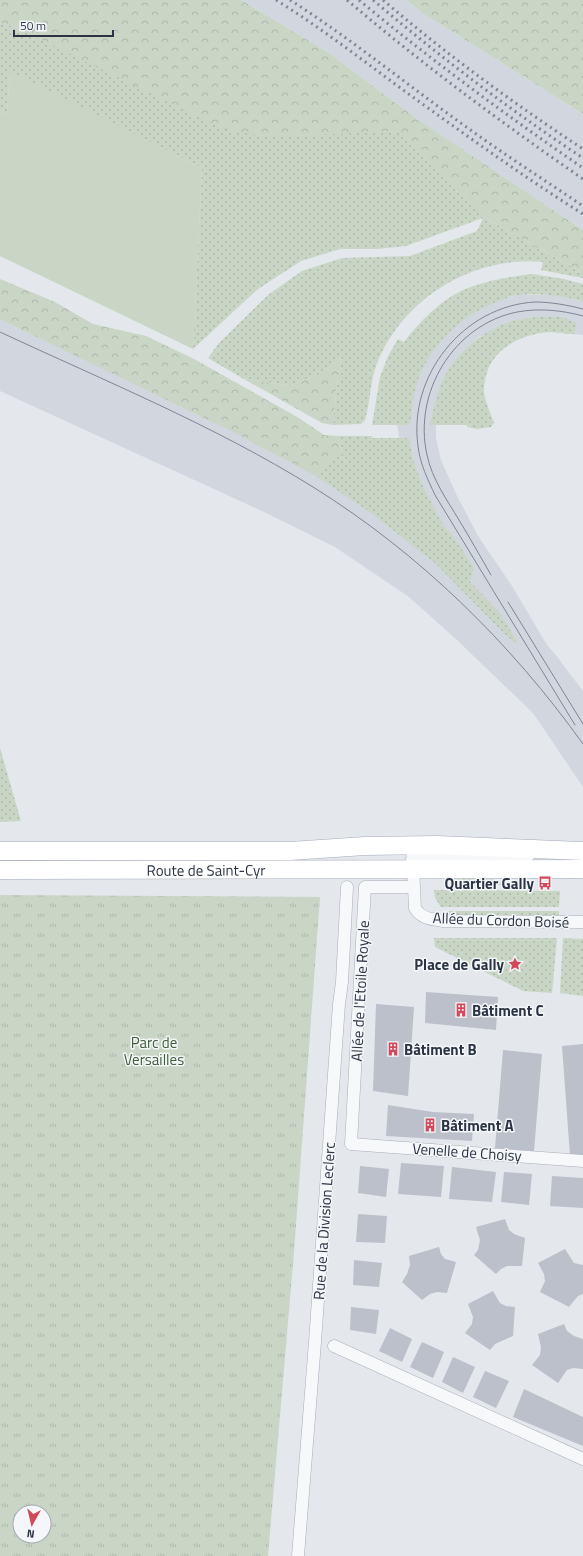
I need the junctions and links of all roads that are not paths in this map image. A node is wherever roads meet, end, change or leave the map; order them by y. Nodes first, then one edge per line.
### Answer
1 (0, 851) edge
2 (583, 851) edge
3 (413, 865) junction
4 (583, 869) edge
5 (0, 870) edge
6 (347, 887) dead end
7 (583, 922) edge
8 (351, 1144) joint
9 (583, 1160) edge
10 (334, 1346) dead end
11 (583, 1459) edge
12 (298, 1556) edge

1 - 3 main road, Route de Saint-Cyr
2 - 3 main road
3 - 4 main road
3 - 5 main road, Route de Saint-Cyr
3 - 7 street, Allée du Cordon Boisé
3 - 8 street, Allée de l'Etoile Royale
6 - 12 street, Rue de la Division Leclerc
8 - 9 street, Venelle de Choisy
10 - 11 street

